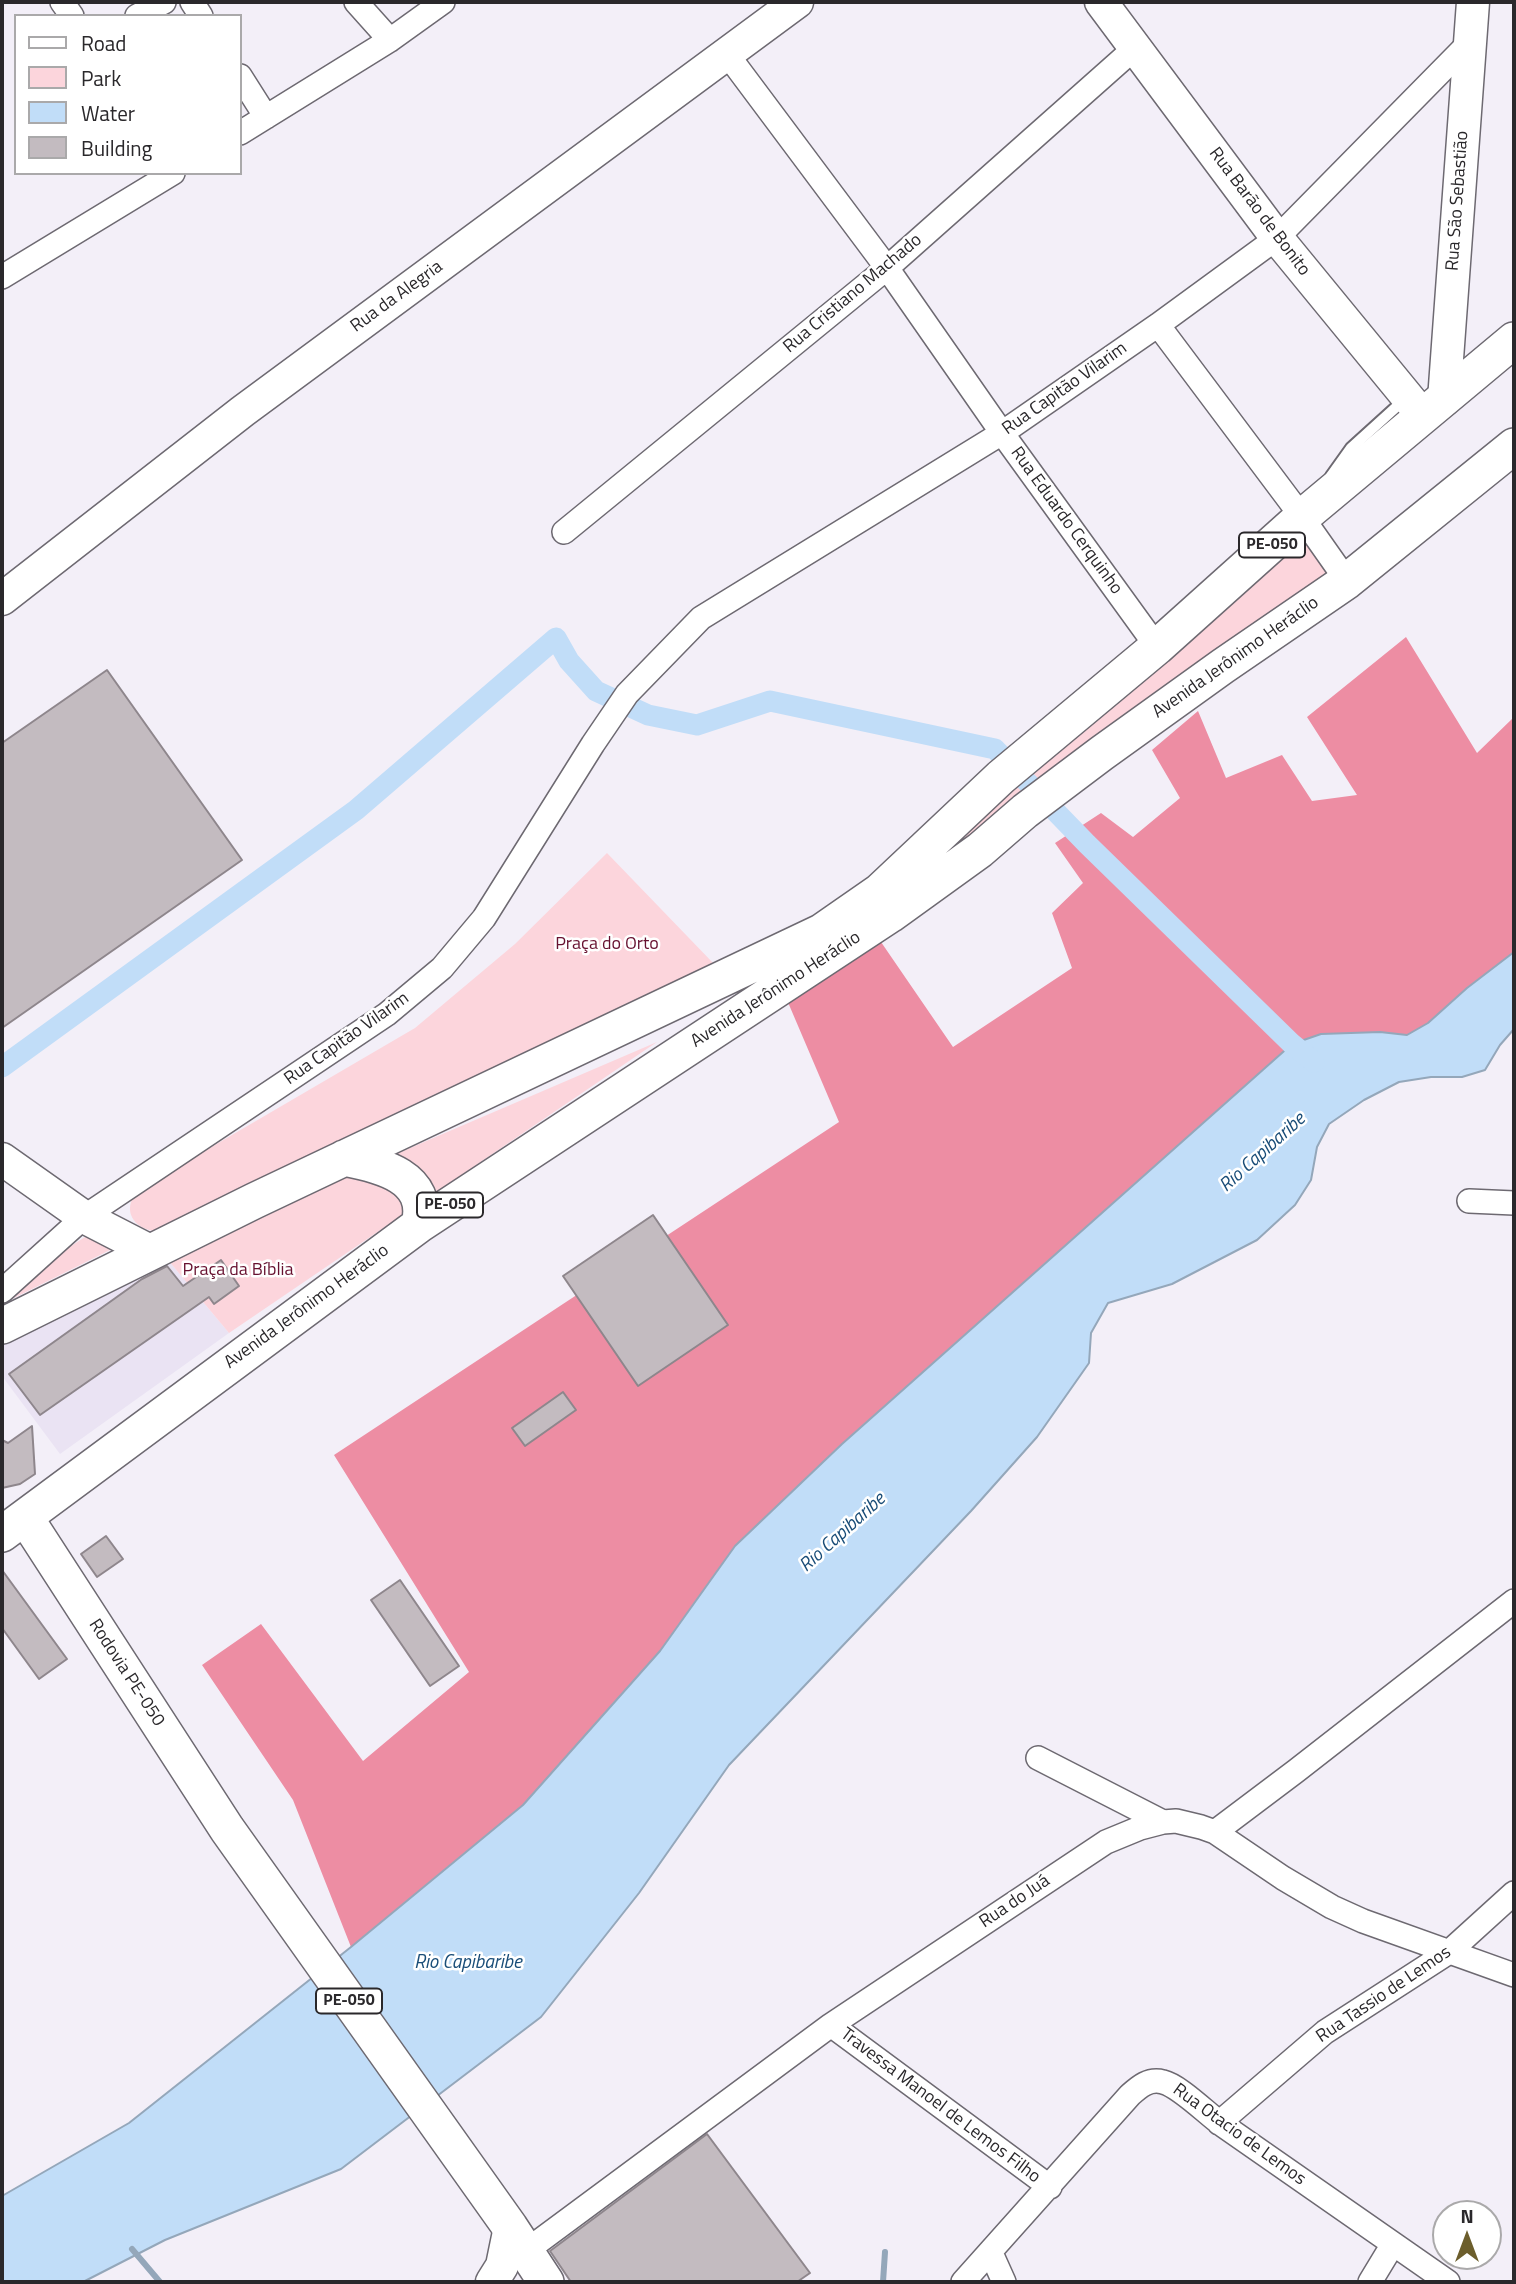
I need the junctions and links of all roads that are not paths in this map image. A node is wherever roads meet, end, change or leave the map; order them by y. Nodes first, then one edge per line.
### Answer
1 (164, 2) edge
2 (356, 2) edge
3 (443, 2) edge
4 (1101, 2) edge
5 (1473, 2) edge
6 (787, 5) edge
7 (141, 14) edge
8 (390, 40) junction
9 (1470, 42) junction
10 (1136, 47) junction
11 (727, 54) junction
12 (242, 79) edge
13 (266, 117) junction
14 (242, 132) edge
15 (170, 175) edge
16 (1277, 238) junction
17 (887, 268) junction
18 (2, 277) edge
19 (1158, 325) junction
20 (1514, 340) edge
21 (1425, 404) junction
22 (1002, 433) junction
23 (1514, 446) edge
24 (1313, 508) junction
25 (564, 533) dead end
26 (1347, 581) junction
27 (2, 599) edge
28 (1157, 647) junction
29 (344, 1158) junction
30 (2, 1159) edge
31 (1469, 1201) dead end
32 (1514, 1203) edge
33 (84, 1217) junction
34 (419, 1225) junction
35 (150, 1251) junction
36 (2, 1291) edge
37 (2, 1326) edge
38 (13, 1525) edge
39 (1514, 1601) edge
40 (1038, 1758) dead end
41 (1163, 1822) junction
42 (1215, 1832) junction
43 (1514, 1893) edge
44 (1449, 1952) junction
45 (1514, 1975) edge
46 (831, 2025) junction
47 (1219, 2123) junction
48 (1050, 2187) junction
49 (518, 2239) junction
50 (1393, 2244) junction
51 (991, 2253) junction
52 (492, 2282) edge
53 (547, 2282) edge
54 (963, 2282) edge
55 (1004, 2282) edge
56 (1370, 2282) edge
57 (1448, 2282) edge

1 - 7 street
2 - 8 street
3 - 8 street
4 - 10 street, Rua Barão de Bonito
5 - 9 street, Rua São Sebastião
6 - 11 street, Rua da Alegria
8 - 13 street
9 - 16 street, Rua Capitão Vilarim
9 - 21 street, Rua São Sebastião
10 - 16 street, Rua Barão de Bonito
10 - 17 street, Rua Cristiano Machado
11 - 17 street, Rua Eduardo Cerquinho
11 - 27 street, Rua da Alegria
12 - 13 street
13 - 14 street
15 - 18 street
16 - 19 street, Rua Capitão Vilarim
16 - 21 street, Rua Barão de Bonito
17 - 22 street, Rua Eduardo Cerquinho
17 - 25 street, Rua Cristiano Machado
19 - 22 street, Rua Capitão Vilarim
19 - 24 street
20 - 21 main road, Avenida Jerônimo Heráclio / PE-050
21 - 24 main road, Avenida Jerônimo Heráclio / PE-050
22 - 28 street, Rua Eduardo Cerquinho
22 - 33 street, Rua Capitão Vilarim
23 - 26 main road, Avenida Jerônimo Heráclio / PE-050
24 - 26 street
24 - 28 main road, Avenida Jerônimo Heráclio / PE-050
26 - 34 main road, Avenida Jerônimo Heráclio / PE-050
28 - 29 main road, Avenida Jerônimo Heráclio / PE-050
29 - 34 main road
29 - 35 main road, Avenida Jerônimo Heráclio / PE-050
30 - 33 street
31 - 32 street
33 - 35 street
33 - 36 street, Rua Capitão Vilarim
34 - 38 main road, Avenida Jerônimo Heráclio / PE-050
35 - 37 main road, Avenida Jerônimo Heráclio / PE-050
38 - 49 main road, Rodovia PE-050 / PE-050
39 - 42 street
40 - 41 street
41 - 42 street, Rua do Juá
41 - 46 street, Rua do Juá
42 - 44 street, Rua do Juá
43 - 44 street, Rua Tassio de Lemos
44 - 45 street, Rua do Juá
44 - 47 street, Rua Tassio de Lemos
46 - 48 street, Travessa Manoel de Lemos Filho
46 - 49 street, Rua do Juá
47 - 48 street, Rua Otacio de Lemos
47 - 50 street, Rua Otacio de Lemos
48 - 51 street, Rua Otacio de Lemos
49 - 52 street
49 - 53 main road, PE-050
50 - 56 street
50 - 57 street, Rua Otacio de Lemos
51 - 54 street, Rua Otacio de Lemos
51 - 55 street

